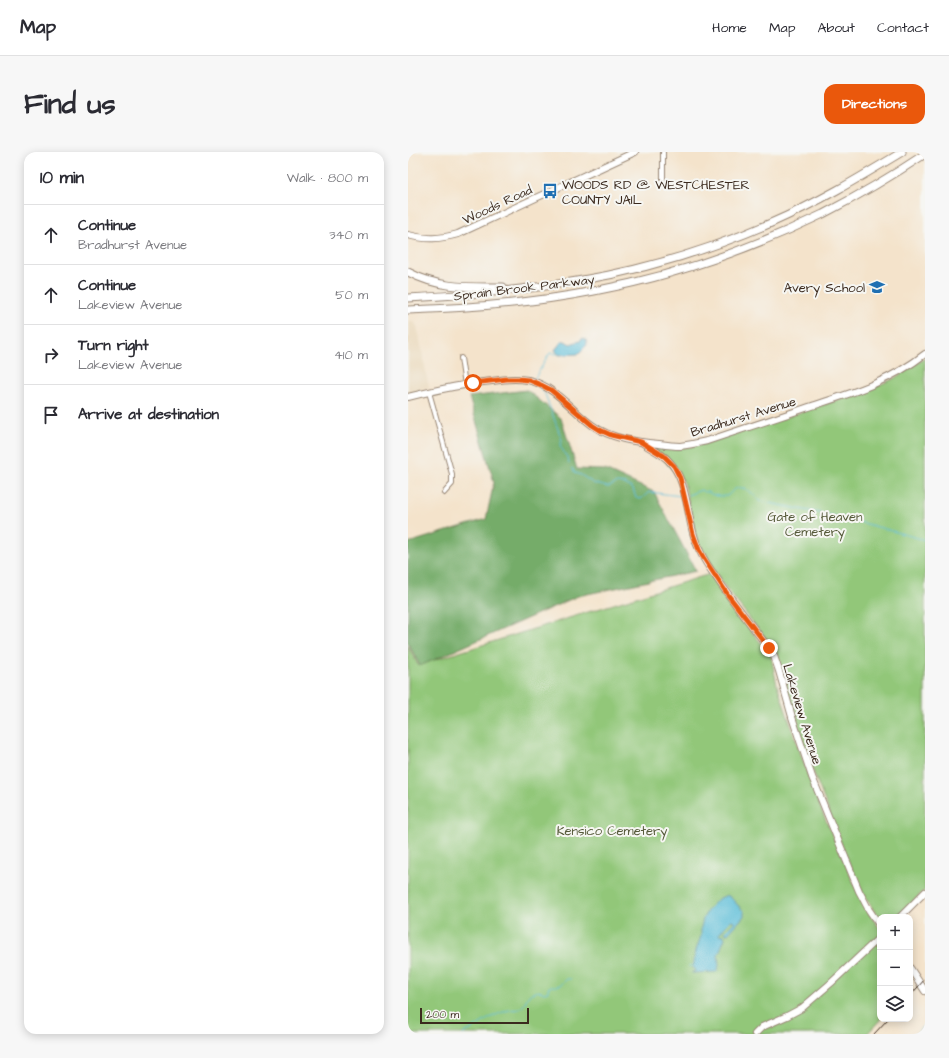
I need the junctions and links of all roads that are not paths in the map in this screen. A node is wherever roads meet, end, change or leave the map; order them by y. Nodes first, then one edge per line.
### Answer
1 (631, 152) edge
2 (635, 152) edge
3 (663, 152) edge
4 (902, 152) edge
5 (925, 154) edge
6 (623, 157) junction
7 (663, 181) dead end
8 (408, 235) edge
9 (408, 272) edge
10 (537, 287) junction
11 (408, 298) edge
12 (408, 310) edge
13 (925, 354) edge
14 (461, 358) dead end
15 (465, 384) junction
16 (429, 392) junction
17 (408, 397) edge
18 (641, 442) junction
19 (444, 493) dead end
20 (925, 892) edge
21 (903, 914) edge
22 (877, 922) edge
23 (877, 940) edge
24 (913, 973) edge
25 (925, 991) edge
26 (755, 1034) edge

1 - 6 street
2 - 6 street, Woods Road
3 - 7 street
4 - 10 highway, Sprain Brook Parkway
5 - 12 highway, Sprain Brook Parkway
6 - 8 street, Woods Road
9 - 10 highway
10 - 11 highway, Sprain Brook Parkway
13 - 18 street, Bradhurst Avenue
14 - 15 street
15 - 16 street, Bradhurst Avenue
15 - 18 street, Bradhurst Avenue
16 - 17 street, Bradhurst Avenue
16 - 19 street
18 - 22 street, Lakeview Avenue
20 - 21 street
23 - 26 street
24 - 25 street

